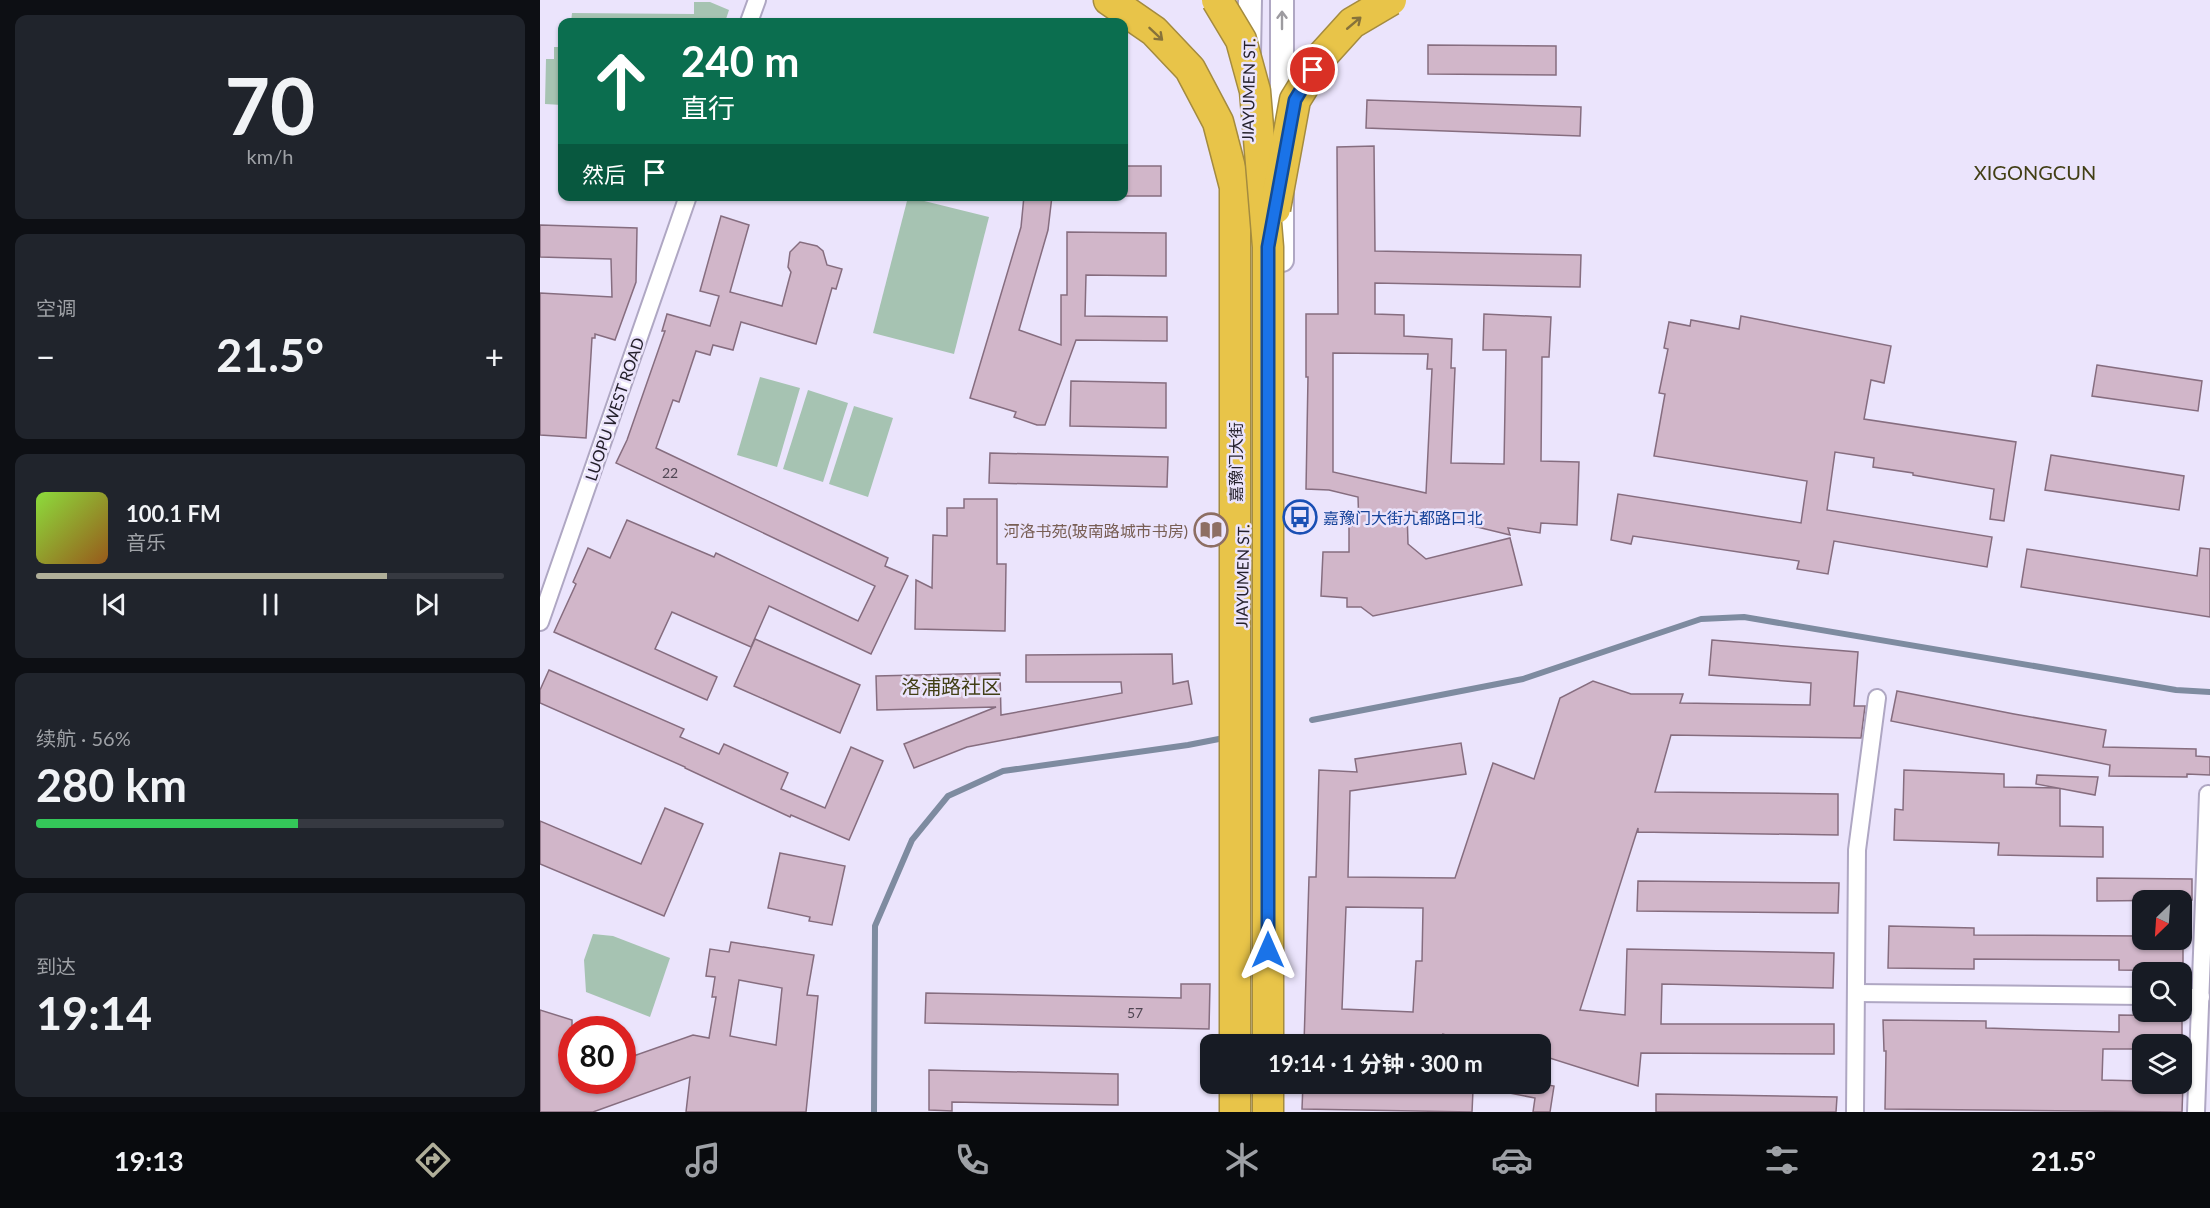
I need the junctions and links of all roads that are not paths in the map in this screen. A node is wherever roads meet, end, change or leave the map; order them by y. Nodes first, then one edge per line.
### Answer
1 (757, 0) edge
2 (1109, 0) edge
3 (1217, 0) edge
4 (1250, 0) edge
5 (1282, 0) edge
6 (1391, 0) edge
7 (750, 18) edge
8 (686, 201) edge
9 (1268, 247) junction
10 (540, 622) edge
11 (1877, 699) dead end
12 (2208, 794) dead end
13 (1856, 993) junction
14 (2132, 996) edge
15 (2192, 997) edge
16 (2200, 997) junction
17 (1235, 1034) edge
18 (1235, 1034) edge
19 (1268, 1034) edge
20 (1282, 1034) edge
21 (1235, 1094) edge
22 (1268, 1094) edge
23 (1282, 1094) edge
24 (1235, 1112) edge
25 (1268, 1112) edge
26 (1282, 1112) edge
27 (1855, 1112) edge
28 (2196, 1112) edge

1 - 7 street
2 -> 17 highway, 嘉豫门大街
3 - 9 highway, 嘉豫门大街, bridge
4 - 18 main road, JIAYUMEN ST.
20 -> 5 main road, JIAYUMEN ST.
9 -> 6 highway, bridge
8 - 10 street, LUOPU WEST ROAD
9 - 19 highway, 嘉豫门大街, bridge
11 - 13 street
12 - 16 street
13 - 14 street
13 - 27 street
15 - 16 street
16 - 28 street
21 - 24 highway
22 - 25 highway
23 - 26 main road

